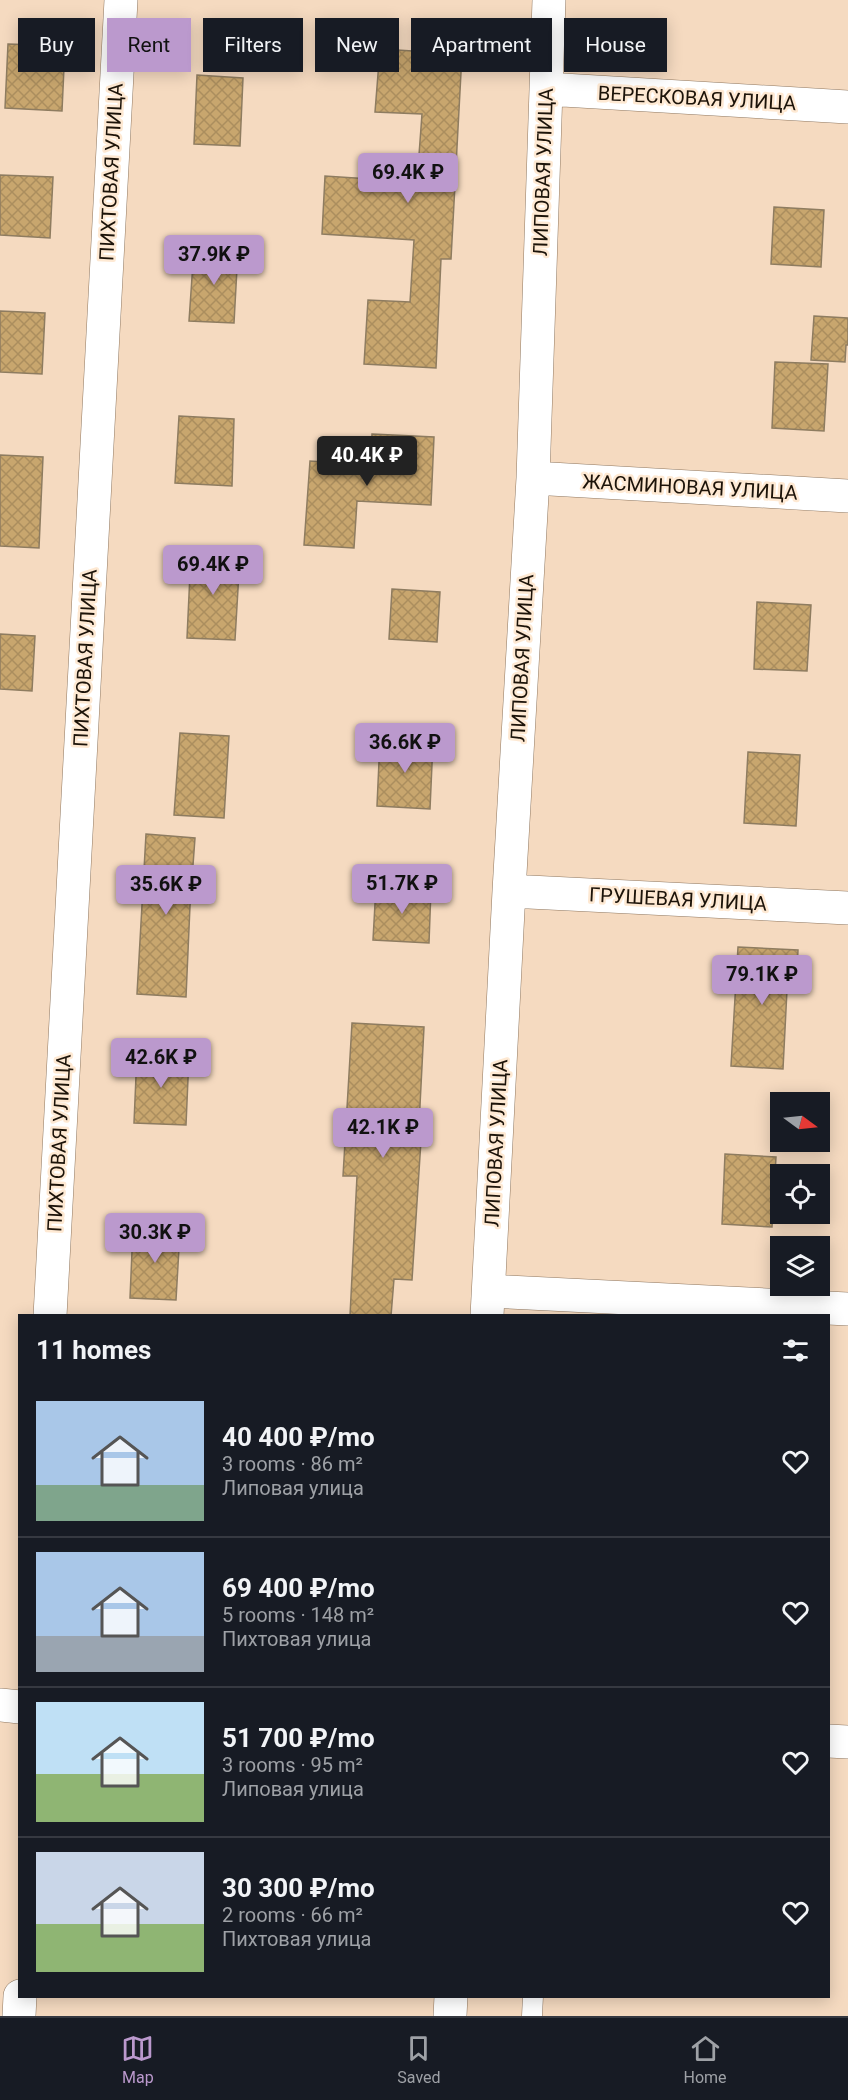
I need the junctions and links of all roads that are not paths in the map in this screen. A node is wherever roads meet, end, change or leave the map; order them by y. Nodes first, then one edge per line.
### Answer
1 (121, 0) edge
2 (549, 0) edge
3 (546, 89) junction
4 (848, 107) edge
5 (532, 478) junction
6 (848, 496) edge
7 (508, 891) junction
8 (848, 908) edge
9 (488, 1303) edge
10 (848, 1310) edge
11 (50, 1314) edge
12 (0, 1705) edge
13 (18, 1707) edge
14 (830, 1741) edge
15 (848, 1742) edge
16 (20, 1998) edge
17 (451, 1998) edge
18 (533, 1998) edge
19 (20, 2016) edge
20 (450, 2016) edge
21 (532, 2016) edge

1 - 11 street, ПИХТОВАЯ УЛИЦА
2 - 3 street, ЛИПОВАЯ УЛИЦА
3 - 4 street, ВЕРЕСКОВАЯ УЛИЦА
3 - 5 street, ЛИПОВАЯ УЛИЦА
5 - 6 street, ЖАСМИНОВАЯ УЛИЦА
5 - 7 street, ЛИПОВАЯ УЛИЦА
7 - 8 street, ГРУШЕВАЯ УЛИЦА
7 - 9 street, ЛИПОВАЯ УЛИЦА
9 - 10 street
12 - 13 street
14 - 15 street
16 - 19 street
17 - 20 street
18 - 21 lane

